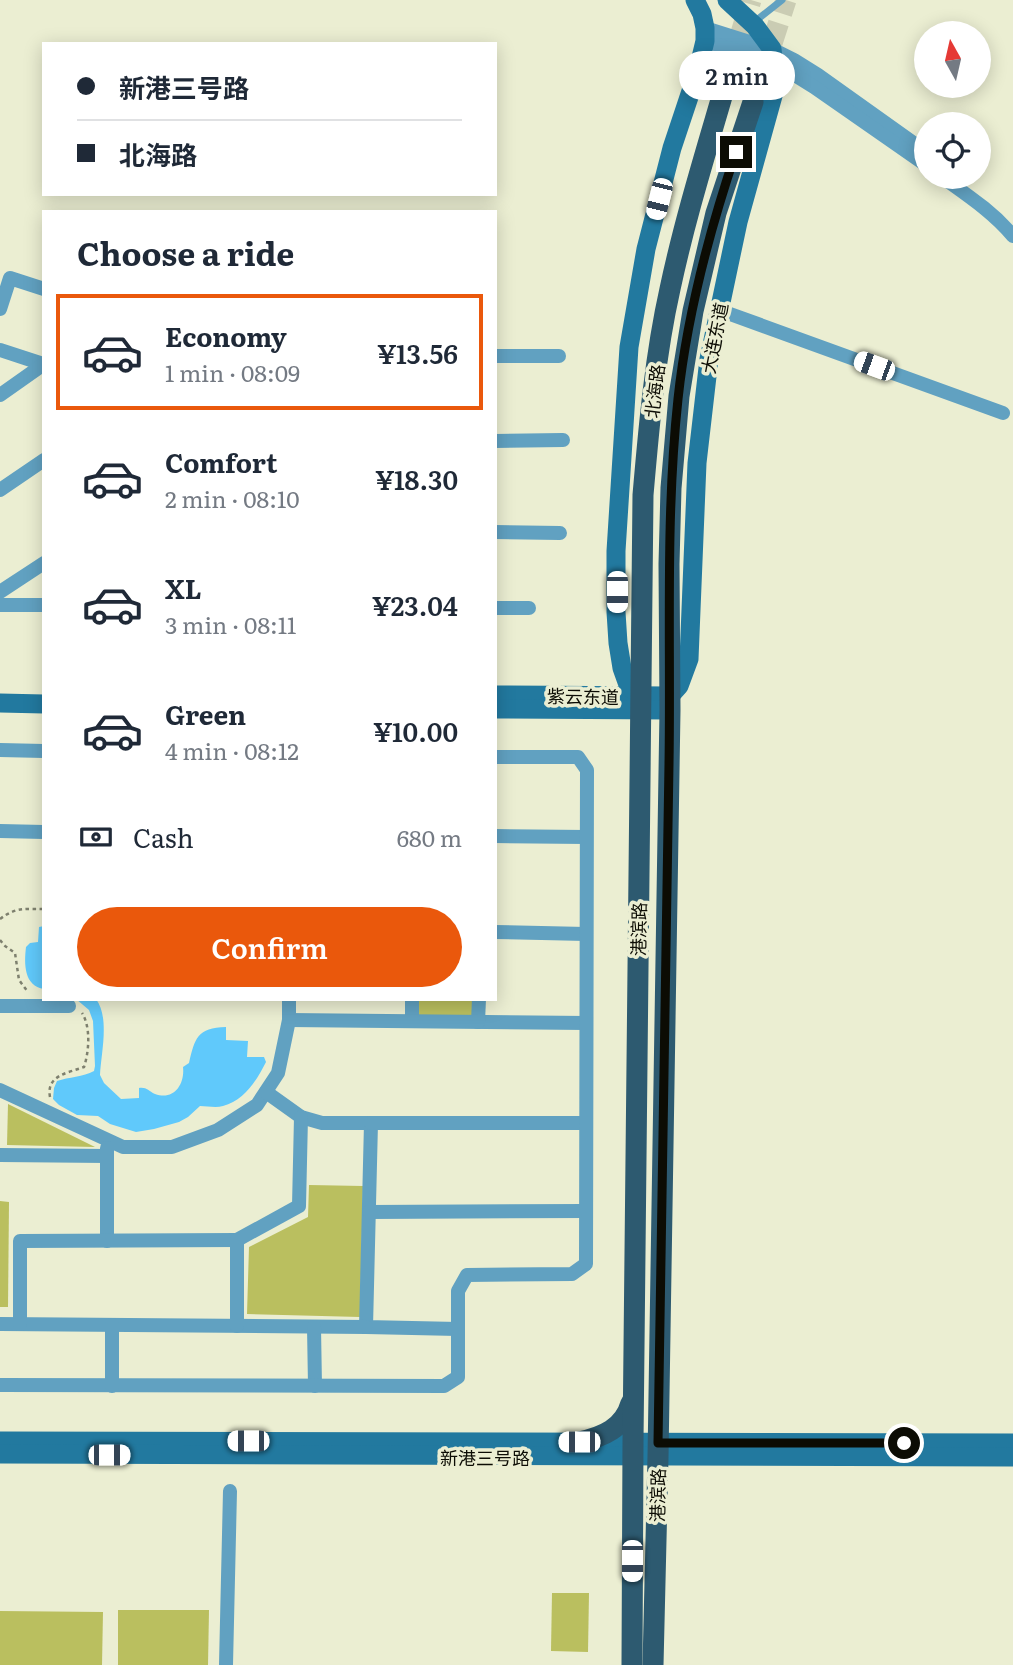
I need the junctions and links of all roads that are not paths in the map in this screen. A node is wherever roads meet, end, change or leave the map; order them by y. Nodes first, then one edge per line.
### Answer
1 (695, 0) edge
2 (727, 0) edge
3 (782, 0) edge
4 (752, 23) junction
5 (705, 34) junction
6 (773, 55) junction
7 (723, 93) tunnel mouth
8 (752, 102) tunnel mouth
9 (914, 143) edge
10 (914, 157) edge
11 (959, 189) edge
12 (974, 189) edge
13 (1013, 223) edge
14 (1013, 236) edge
15 (5, 277) edge
16 (42, 288) edge
17 (0, 309) edge
18 (719, 310) junction
19 (0, 350) edge
20 (497, 356) edge
21 (559, 356) dead end
22 (42, 363) edge
23 (42, 365) edge
24 (0, 395) edge
25 (1003, 413) dead end
26 (563, 440) dead end
27 (497, 441) edge
28 (42, 461) edge
29 (0, 490) edge
30 (497, 532) edge
31 (560, 533) dead end
32 (42, 564) edge
33 (0, 592) edge
34 (0, 605) edge
35 (42, 605) edge
36 (497, 608) edge
37 (529, 608) dead end
38 (0, 690) edge
39 (42, 691) edge
40 (497, 695) edge
41 (0, 703) edge
42 (641, 703) junction
43 (670, 703) junction
44 (42, 704) edge
45 (497, 709) edge
46 (0, 750) edge
47 (42, 751) edge
48 (497, 757) edge
49 (0, 831) edge
50 (42, 832) edge
51 (497, 836) edge
52 (586, 837) junction
53 (497, 932) edge
54 (586, 934) junction
55 (289, 1001) edge
56 (412, 1001) edge
57 (478, 1001) edge
58 (0, 1006) edge
59 (69, 1006) road end
60 (289, 1020) junction
61 (412, 1021) junction
62 (478, 1022) junction
63 (586, 1023) junction
64 (0, 1090) edge
65 (266, 1092) junction
66 (301, 1117) junction
67 (371, 1123) junction
68 (586, 1123) junction
69 (107, 1140) junction
70 (0, 1155) edge
71 (107, 1156) junction
72 (586, 1211) junction
73 (369, 1212) junction
74 (237, 1240) junction
75 (107, 1241) junction
76 (0, 1324) edge
77 (20, 1324) junction
78 (112, 1325) junction
79 (237, 1326) junction
80 (314, 1326) junction
81 (366, 1327) junction
82 (458, 1329) junction
83 (0, 1385) edge
84 (112, 1385) junction
85 (315, 1386) junction
86 (659, 1392) junction
87 (633, 1394) junction
88 (0, 1440) edge
89 (1013, 1443) edge
90 (579, 1450) junction
91 (633, 1450) junction
92 (658, 1450) junction
93 (0, 1454) edge
94 (1013, 1457) edge
95 (230, 1491) dead end
96 (226, 1665) edge
97 (632, 1665) edge
98 (653, 1665) edge

1 - 5 main road
2 - 4 main road
3 - 4 lane
4 - 6 main road
5 - 6 street
5 - 42 main road
6 - 9 street
6 - 10 street
6 - 18 main road, 大连东道
7 - 42 main road, 北海路
8 - 43 main road, 北海路
11 - 14 street
12 - 13 street
15 - 16 street
15 - 17 street
18 - 25 street
18 - 43 main road, 大连东道
19 - 22 street
20 - 21 street
23 - 24 street
26 - 27 street
28 - 29 street
30 - 31 street
32 - 33 street
34 - 35 street
36 - 37 street
38 - 39 main road
40 - 42 main road, 紫云东道
41 - 44 main road
42 - 43 main road, 紫云东道
42 - 45 main road, 紫云东道
42 - 87 main road, 港滨路
43 - 86 main road, 港滨路
46 - 47 street
48 - 52 street
49 - 50 street
51 - 52 street
52 - 54 street
53 - 54 street
54 - 63 street
55 - 60 street
56 - 61 street
57 - 62 street
58 - 59 street
60 - 61 street
60 - 65 street
61 - 62 street
62 - 63 street
63 - 68 street
64 - 69 street
65 - 66 street
65 - 69 street
66 - 67 street
66 - 74 street
67 - 68 street
67 - 73 street
68 - 72 street
69 - 71 street
70 - 71 street
71 - 75 street
72 - 73 street
72 - 82 street
73 - 81 street
74 - 75 street
74 - 79 street
75 - 77 street
76 - 77 street
77 - 78 street
78 - 79 street
78 - 84 street
79 - 80 street
80 - 81 street
80 - 85 street
81 - 82 street
82 - 85 street
83 - 84 street
84 - 85 street
86 - 91 main road
86 - 92 main road, 港滨路
87 - 90 main road
87 - 91 main road, 港滨路
88 - 90 main road, 新港三号路
89 - 92 main road, 新港三号路
90 - 91 main road, 新港三号路
90 - 93 main road, 新港三号路
91 - 92 main road, 新港三号路
91 - 97 main road, 港滨路
92 - 94 main road, 新港三号路
92 - 98 main road, 港滨路
95 - 96 street

